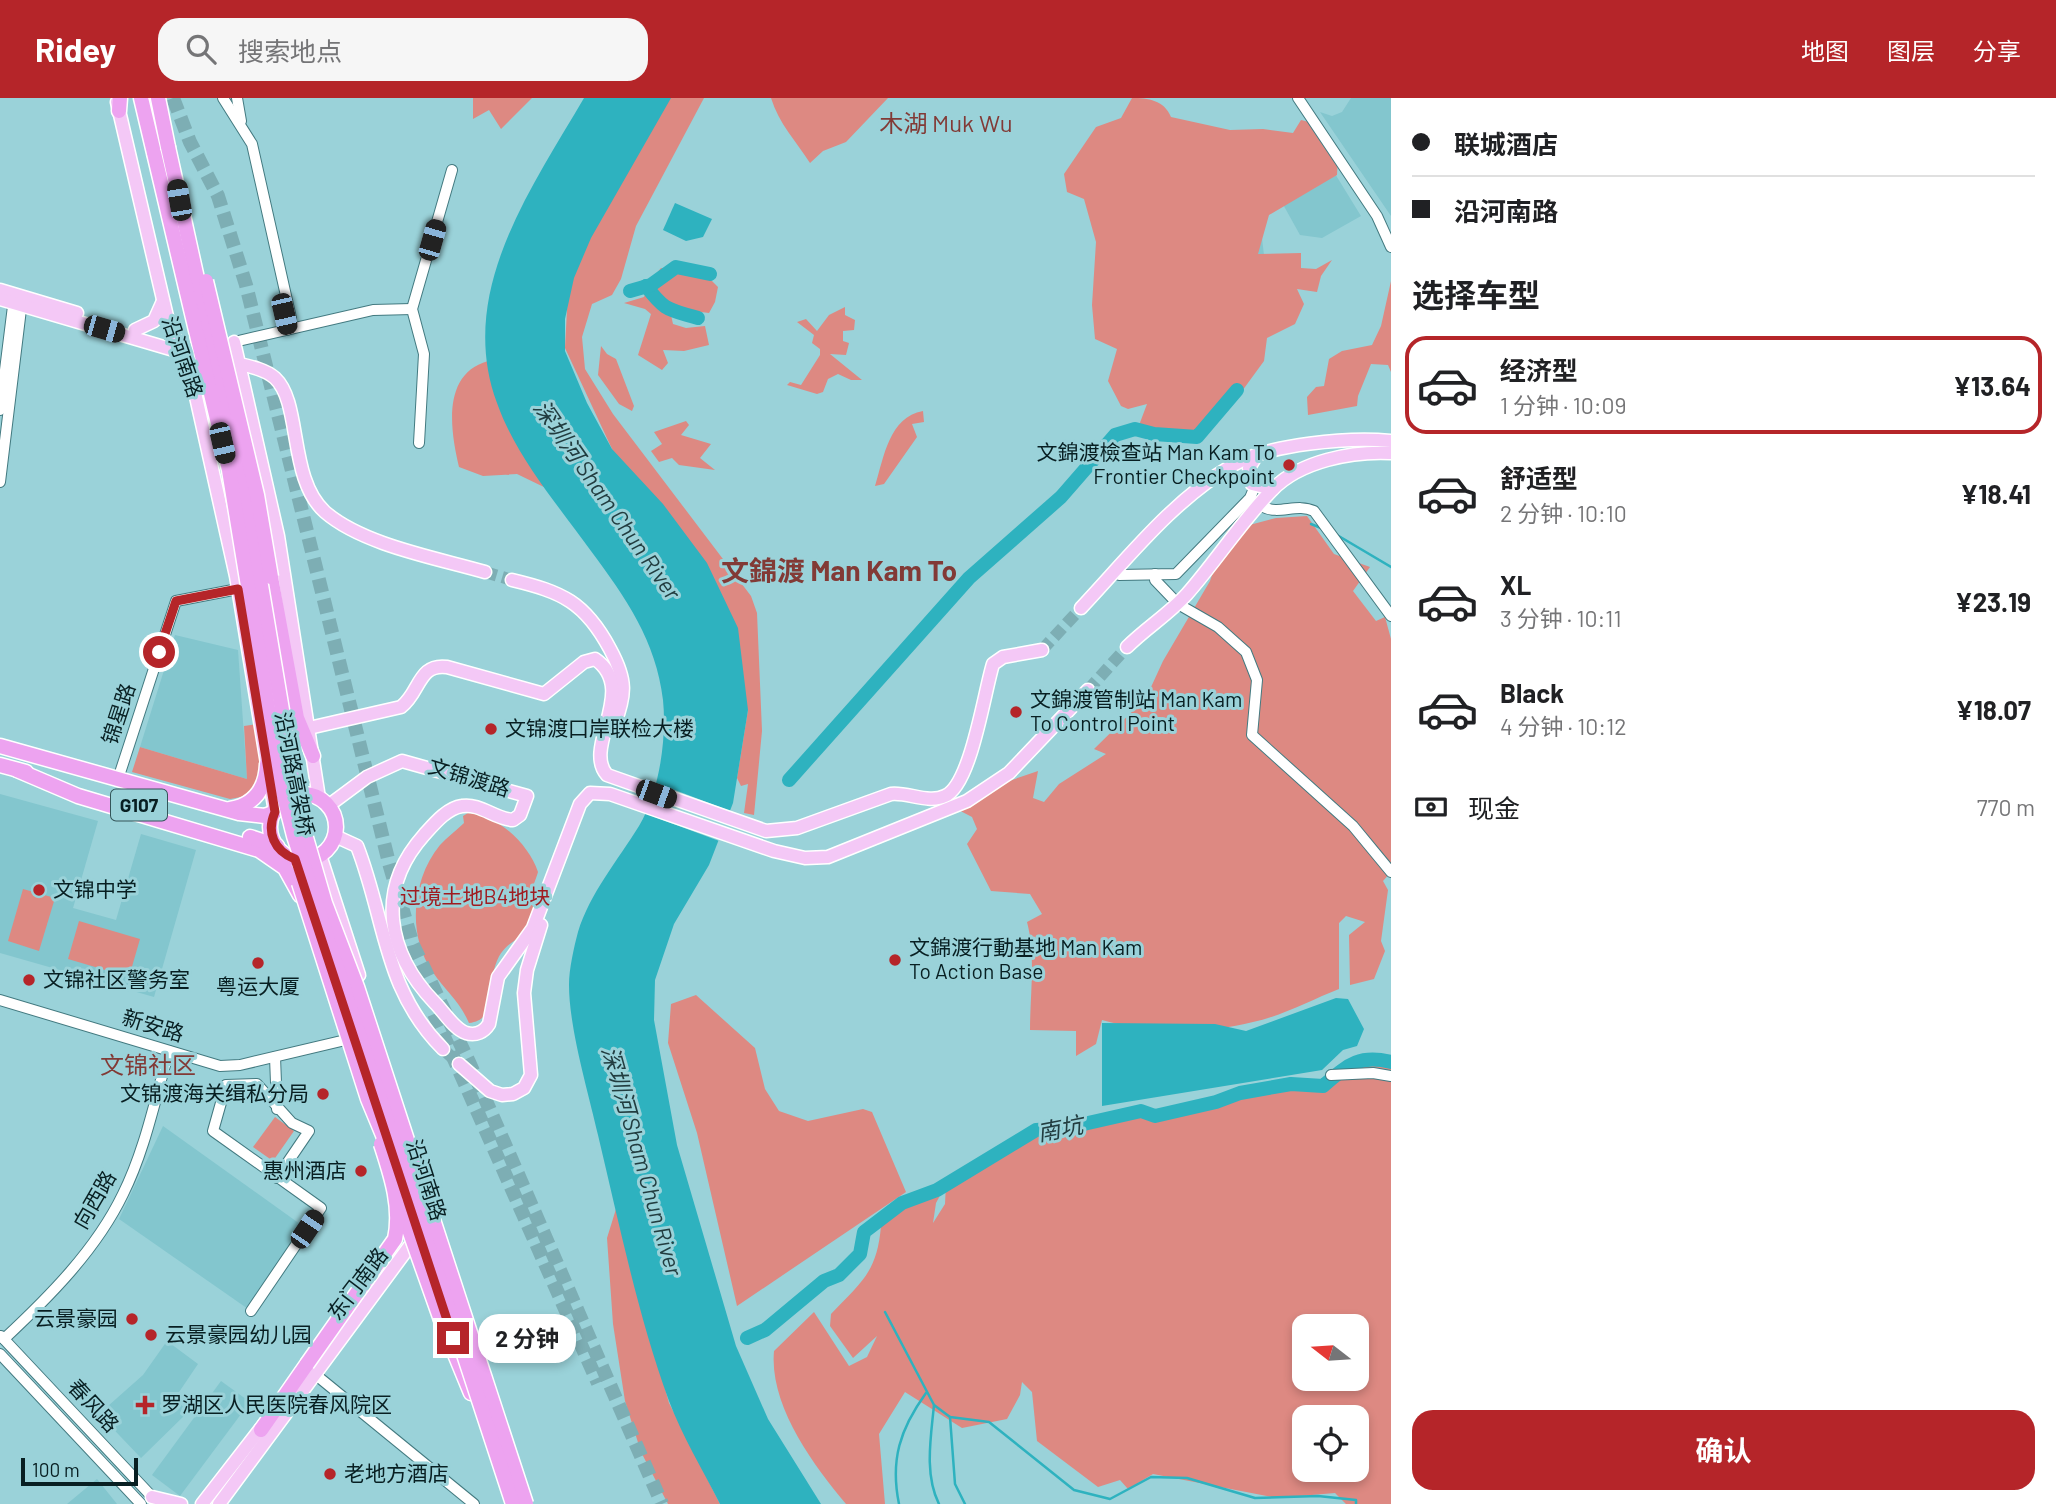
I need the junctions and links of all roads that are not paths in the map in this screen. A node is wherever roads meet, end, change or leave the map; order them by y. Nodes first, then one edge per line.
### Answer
1 (141, 98) edge
2 (158, 98) edge
3 (223, 98) edge
4 (237, 98) edge
5 (1298, 98) edge
6 (118, 102) edge
7 (242, 127) junction
8 (161, 150) junction
9 (452, 170) dead end
10 (175, 176) junction
11 (1391, 247) edge
12 (0, 290) edge
13 (0, 299) edge
14 (18, 300) junction
15 (163, 301) junction
16 (412, 309) junction
17 (135, 330) junction
18 (287, 330) junction
19 (234, 342) junction
20 (182, 348) junction
21 (239, 364) junction
22 (0, 410) edge
23 (1391, 442) edge
24 (419, 443) dead end
25 (1391, 453) edge
26 (1255, 458) junction
27 (0, 482) edge
28 (1255, 486) junction
29 (1273, 489) junction
30 (1263, 502) junction
31 (485, 572) tunnel mouth
32 (1155, 574) junction
33 (1119, 576) dead end
34 (512, 580) tunnel mouth
35 (238, 589) junction
36 (1178, 604) junction
37 (1081, 608) tunnel mouth
38 (1391, 616) edge
39 (1127, 647) tunnel mouth
40 (1042, 650) tunnel mouth
41 (1088, 690) tunnel mouth
42 (309, 728) junction
43 (3, 746) edge
44 (313, 756) junction
45 (267, 764) junction
46 (0, 765) edge
47 (17, 770) junction
48 (118, 779) junction
49 (280, 782) junction
50 (633, 786) junction
51 (628, 800) junction
52 (323, 802) junction
53 (221, 808) junction
54 (275, 812) junction
55 (335, 836) junction
56 (277, 846) junction
57 (320, 855) junction
58 (295, 859) junction
59 (1391, 873) edge
60 (306, 909) junction
61 (0, 1000) edge
62 (378, 1032) junction
63 (354, 1038) junction
64 (443, 1049) tunnel mouth
65 (169, 1051) junction
66 (275, 1057) junction
67 (459, 1064) tunnel mouth
68 (1331, 1075) dead end
69 (1391, 1076) edge
70 (368, 1099) junction
71 (276, 1109) junction
72 (277, 1178) junction
73 (394, 1186) junction
74 (434, 1205) junction
75 (411, 1215) junction
76 (423, 1237) junction
77 (251, 1311) dead end
78 (2, 1337) edge
79 (0, 1354) edge
80 (312, 1369) junction
81 (479, 1414) junction
82 (261, 1430) junction
83 (151, 1502) edge
84 (214, 1502) edge
85 (184, 1504) edge
86 (474, 1504) edge
87 (511, 1504) edge
88 (526, 1504) edge
89 (531, 1504) edge

1 - 8 highway
2 - 8 highway
3 - 7 street
4 - 7 street
5 - 11 street
6 - 15 main road, 沿河南路
7 - 18 street
8 - 10 highway, 沿河路高架桥, bridge
8 - 49 highway, 沿河路高架桥, bridge
9 - 16 street
10 - 44 highway, bridge
10 - 88 highway, 沿河路高架桥, bridge
12 - 14 main road
13 - 14 main road
14 - 17 main road
14 - 20 main road
14 - 22 street
14 - 27 street
15 - 17 main road
15 - 20 main road, 沿河南路
16 - 18 street
16 - 24 street
17 - 20 main road
18 - 19 street
19 - 20 main road
19 - 21 main road
20 - 21 main road
20 - 35 main road, 沿河南路
21 - 31 main road
21 - 42 main road
23 - 26 main road
25 - 29 main road
26 - 28 main road
26 - 37 main road
28 - 29 main road
28 - 32 street
29 - 30 main road
30 - 36 main road
30 - 38 street
32 - 33 street
32 - 36 street
34 - 50 main road
35 - 45 main road, 沿河南路
35 - 48 street, 锦星路
36 - 39 main road
36 - 59 street
40 - 50 main road
41 - 51 main road
42 - 44 main road
42 - 50 main road
43 - 48 highway, G107
44 - 52 main road
45 - 53 highway
45 - 54 main road, 沿河南路
46 - 47 highway, G107
47 - 56 highway, G107
47 - 60 highway, bridge
48 - 53 highway, G107
49 - 60 highway, bridge
49 - 76 highway, 沿河路高架桥, bridge
51 - 52 main road, 文锦渡路
51 - 67 main road
52 - 54 highway
52 - 55 highway
53 - 54 highway, G107
54 - 56 highway
55 - 57 highway
55 - 64 main road
56 - 58 highway, G107
57 - 58 highway
57 - 62 main road, 沿河南路
58 - 63 main road, 沿河南路
60 - 70 highway, bridge
61 - 65 street, 新安路
62 - 63 street, 新安路
62 - 74 main road, 沿河南路
63 - 66 street, 新安路
63 - 75 main road, 沿河南路
65 - 66 street, 新安路
65 - 78 street, 向西路
66 - 71 street
68 - 69 street
70 - 73 highway, bridge
70 - 76 highway, bridge
71 - 72 street
71 - 72 street
72 - 77 street
73 - 80 highway, bridge
73 - 81 highway, bridge
74 - 75 main road, 东门南路
74 - 76 main road, 东门南路
74 - 89 main road, 沿河南路
75 - 76 main road, 沿河南路
75 - 82 main road, 东门南路
76 - 80 main road, 东门南路
76 - 81 main road, 沿河南路
76 - 87 highway, 沿河路高架桥, bridge
78 - 83 street, 春风路
79 - 83 street, 春风路
80 - 82 highway
80 - 84 main road, 东门南路
80 - 86 street
81 - 87 main road, 沿河南路
82 - 84 main road, 东门南路
83 - 85 main road
84 - 85 main road

